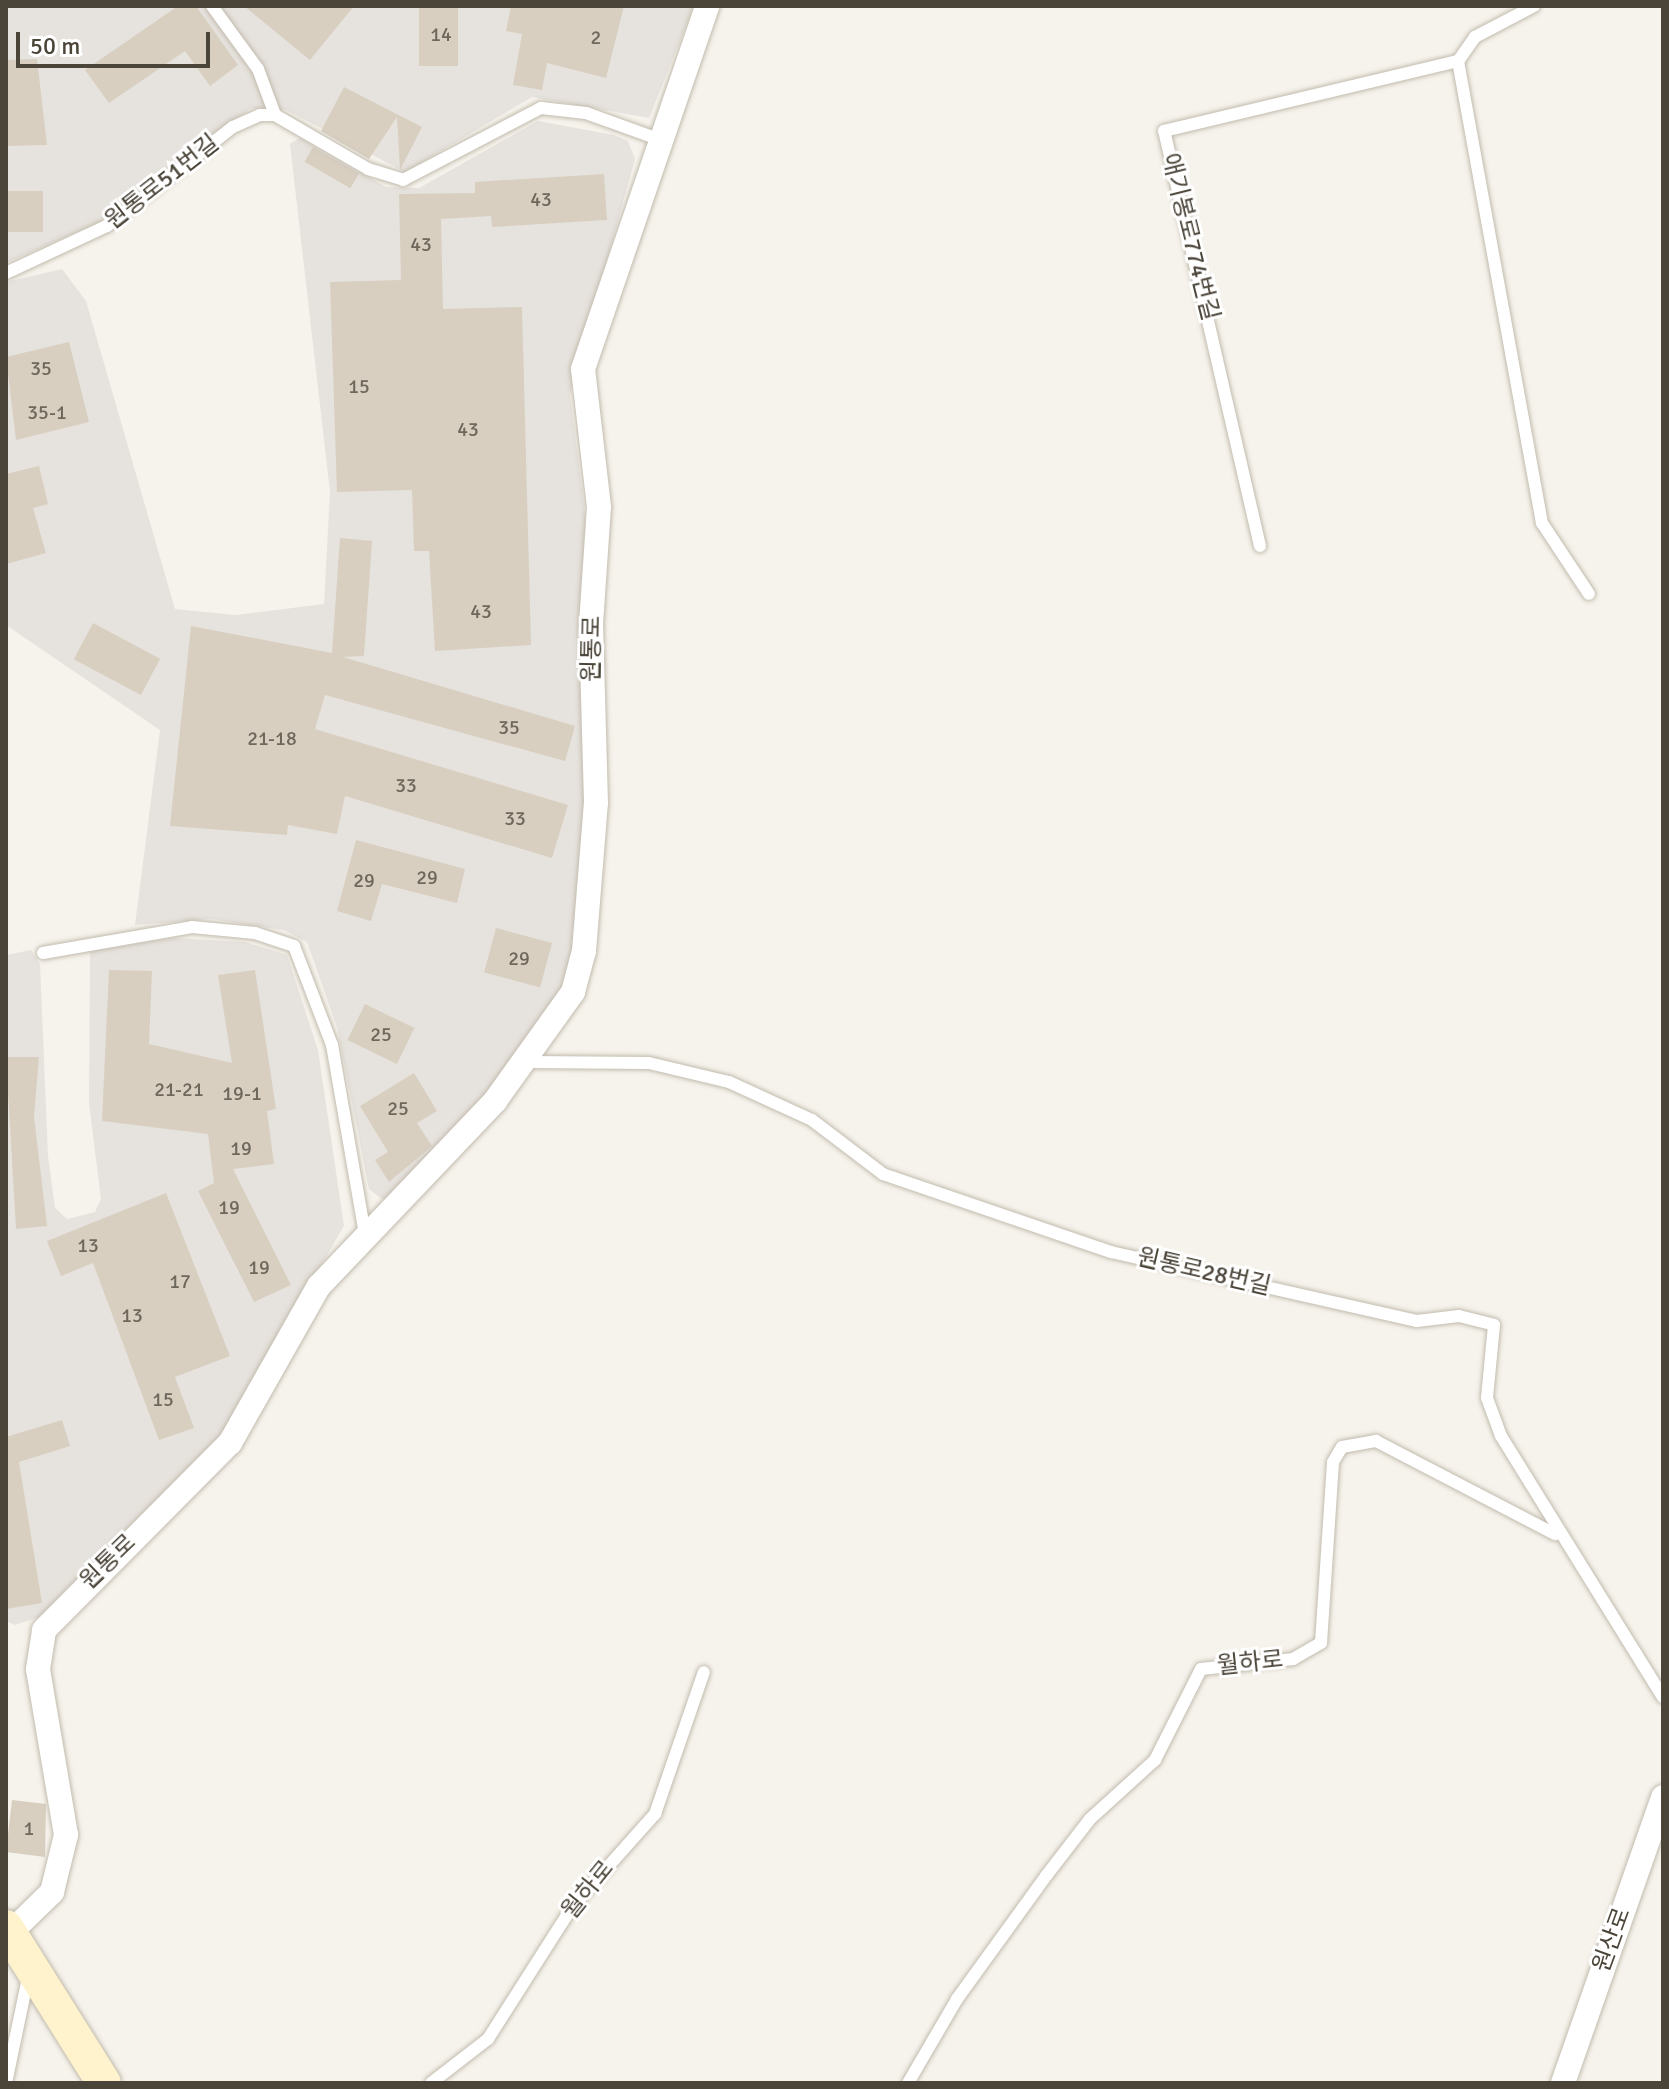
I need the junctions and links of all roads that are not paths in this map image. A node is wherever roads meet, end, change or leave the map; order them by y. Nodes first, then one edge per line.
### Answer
1 (707, 6) edge
2 (1534, 6) edge
3 (219, 9) edge
4 (1458, 61) junction
5 (275, 115) junction
6 (658, 139) junction
7 (6, 273) edge
8 (1260, 546) dead end
9 (1589, 594) dead end
10 (43, 953) dead end
11 (528, 1062) junction
12 (365, 1234) junction
13 (1556, 1534) junction
14 (704, 1672) dead end
15 (1663, 1697) edge
16 (1663, 1797) edge
17 (8, 1930) edge
18 (30, 1967) junction
19 (6, 2083) edge
20 (104, 2083) edge
21 (431, 2083) edge
22 (908, 2083) edge
23 (1563, 2083) edge

1 - 6 street, 원통로
2 - 4 lane
3 - 5 lane
4 - 8 lane, 애기봉로774번길
4 - 9 lane
5 - 6 lane
5 - 7 lane, 원통로51번길
6 - 11 street, 원통로
10 - 12 lane
11 - 12 street, 원통로
11 - 13 lane, 원통로28번길
12 - 17 street, 원통로
13 - 15 lane, 원통로28번길
13 - 22 lane, 월하로
14 - 21 lane, 월하로
16 - 23 street, 원산로
17 - 18 street
18 - 19 lane
18 - 20 street

